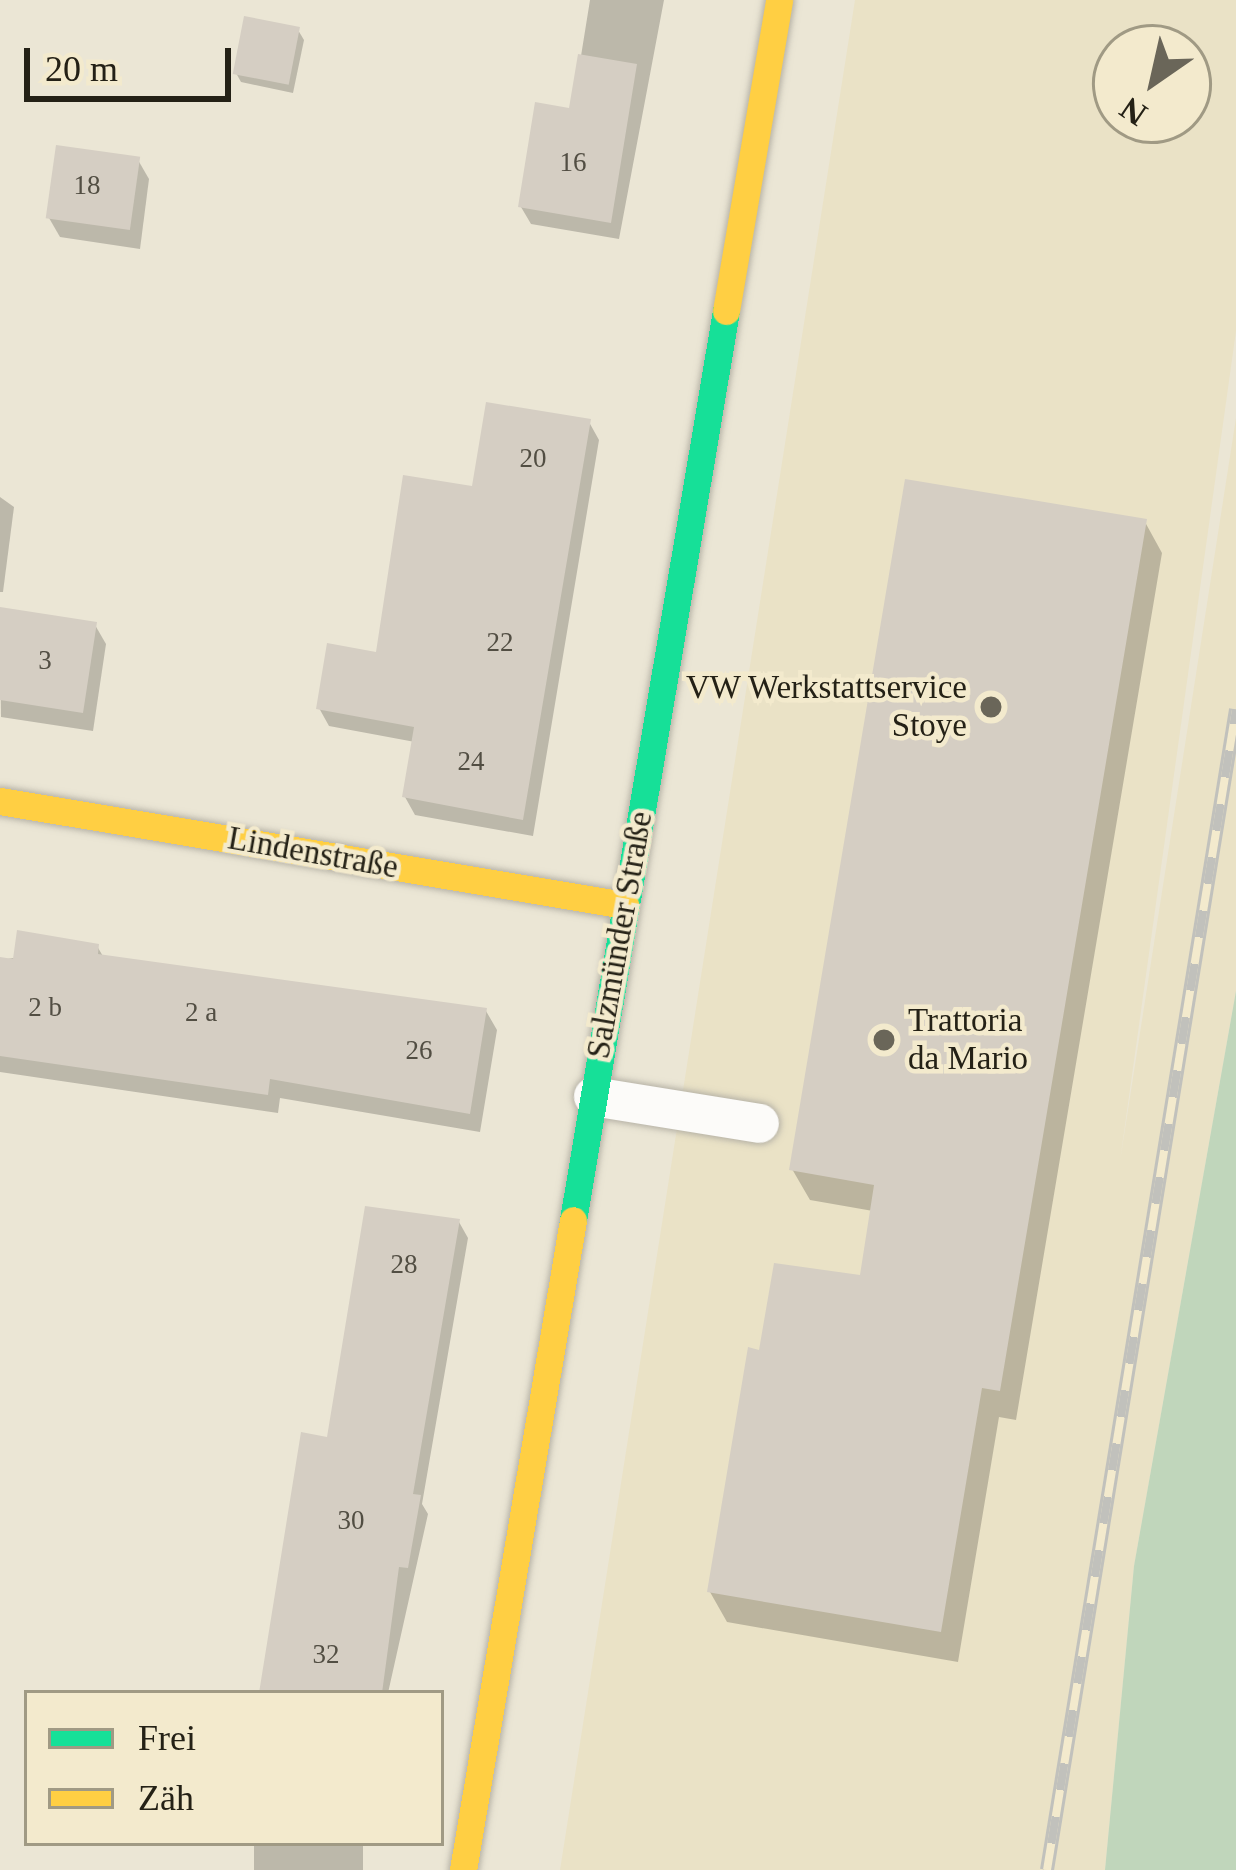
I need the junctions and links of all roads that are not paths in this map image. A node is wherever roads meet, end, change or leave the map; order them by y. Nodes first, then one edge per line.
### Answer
1 (779, 0) edge
2 (0, 801) edge
3 (626, 905) junction
4 (593, 1096) junction
5 (759, 1123) dead end
6 (463, 1870) edge

1 - 3 main road, Salzmünder Straße
2 - 3 main road, Lindenstraße
3 - 4 main road, Salzmünder Straße
4 - 5 lane
4 - 6 main road, Salzmünder Straße

